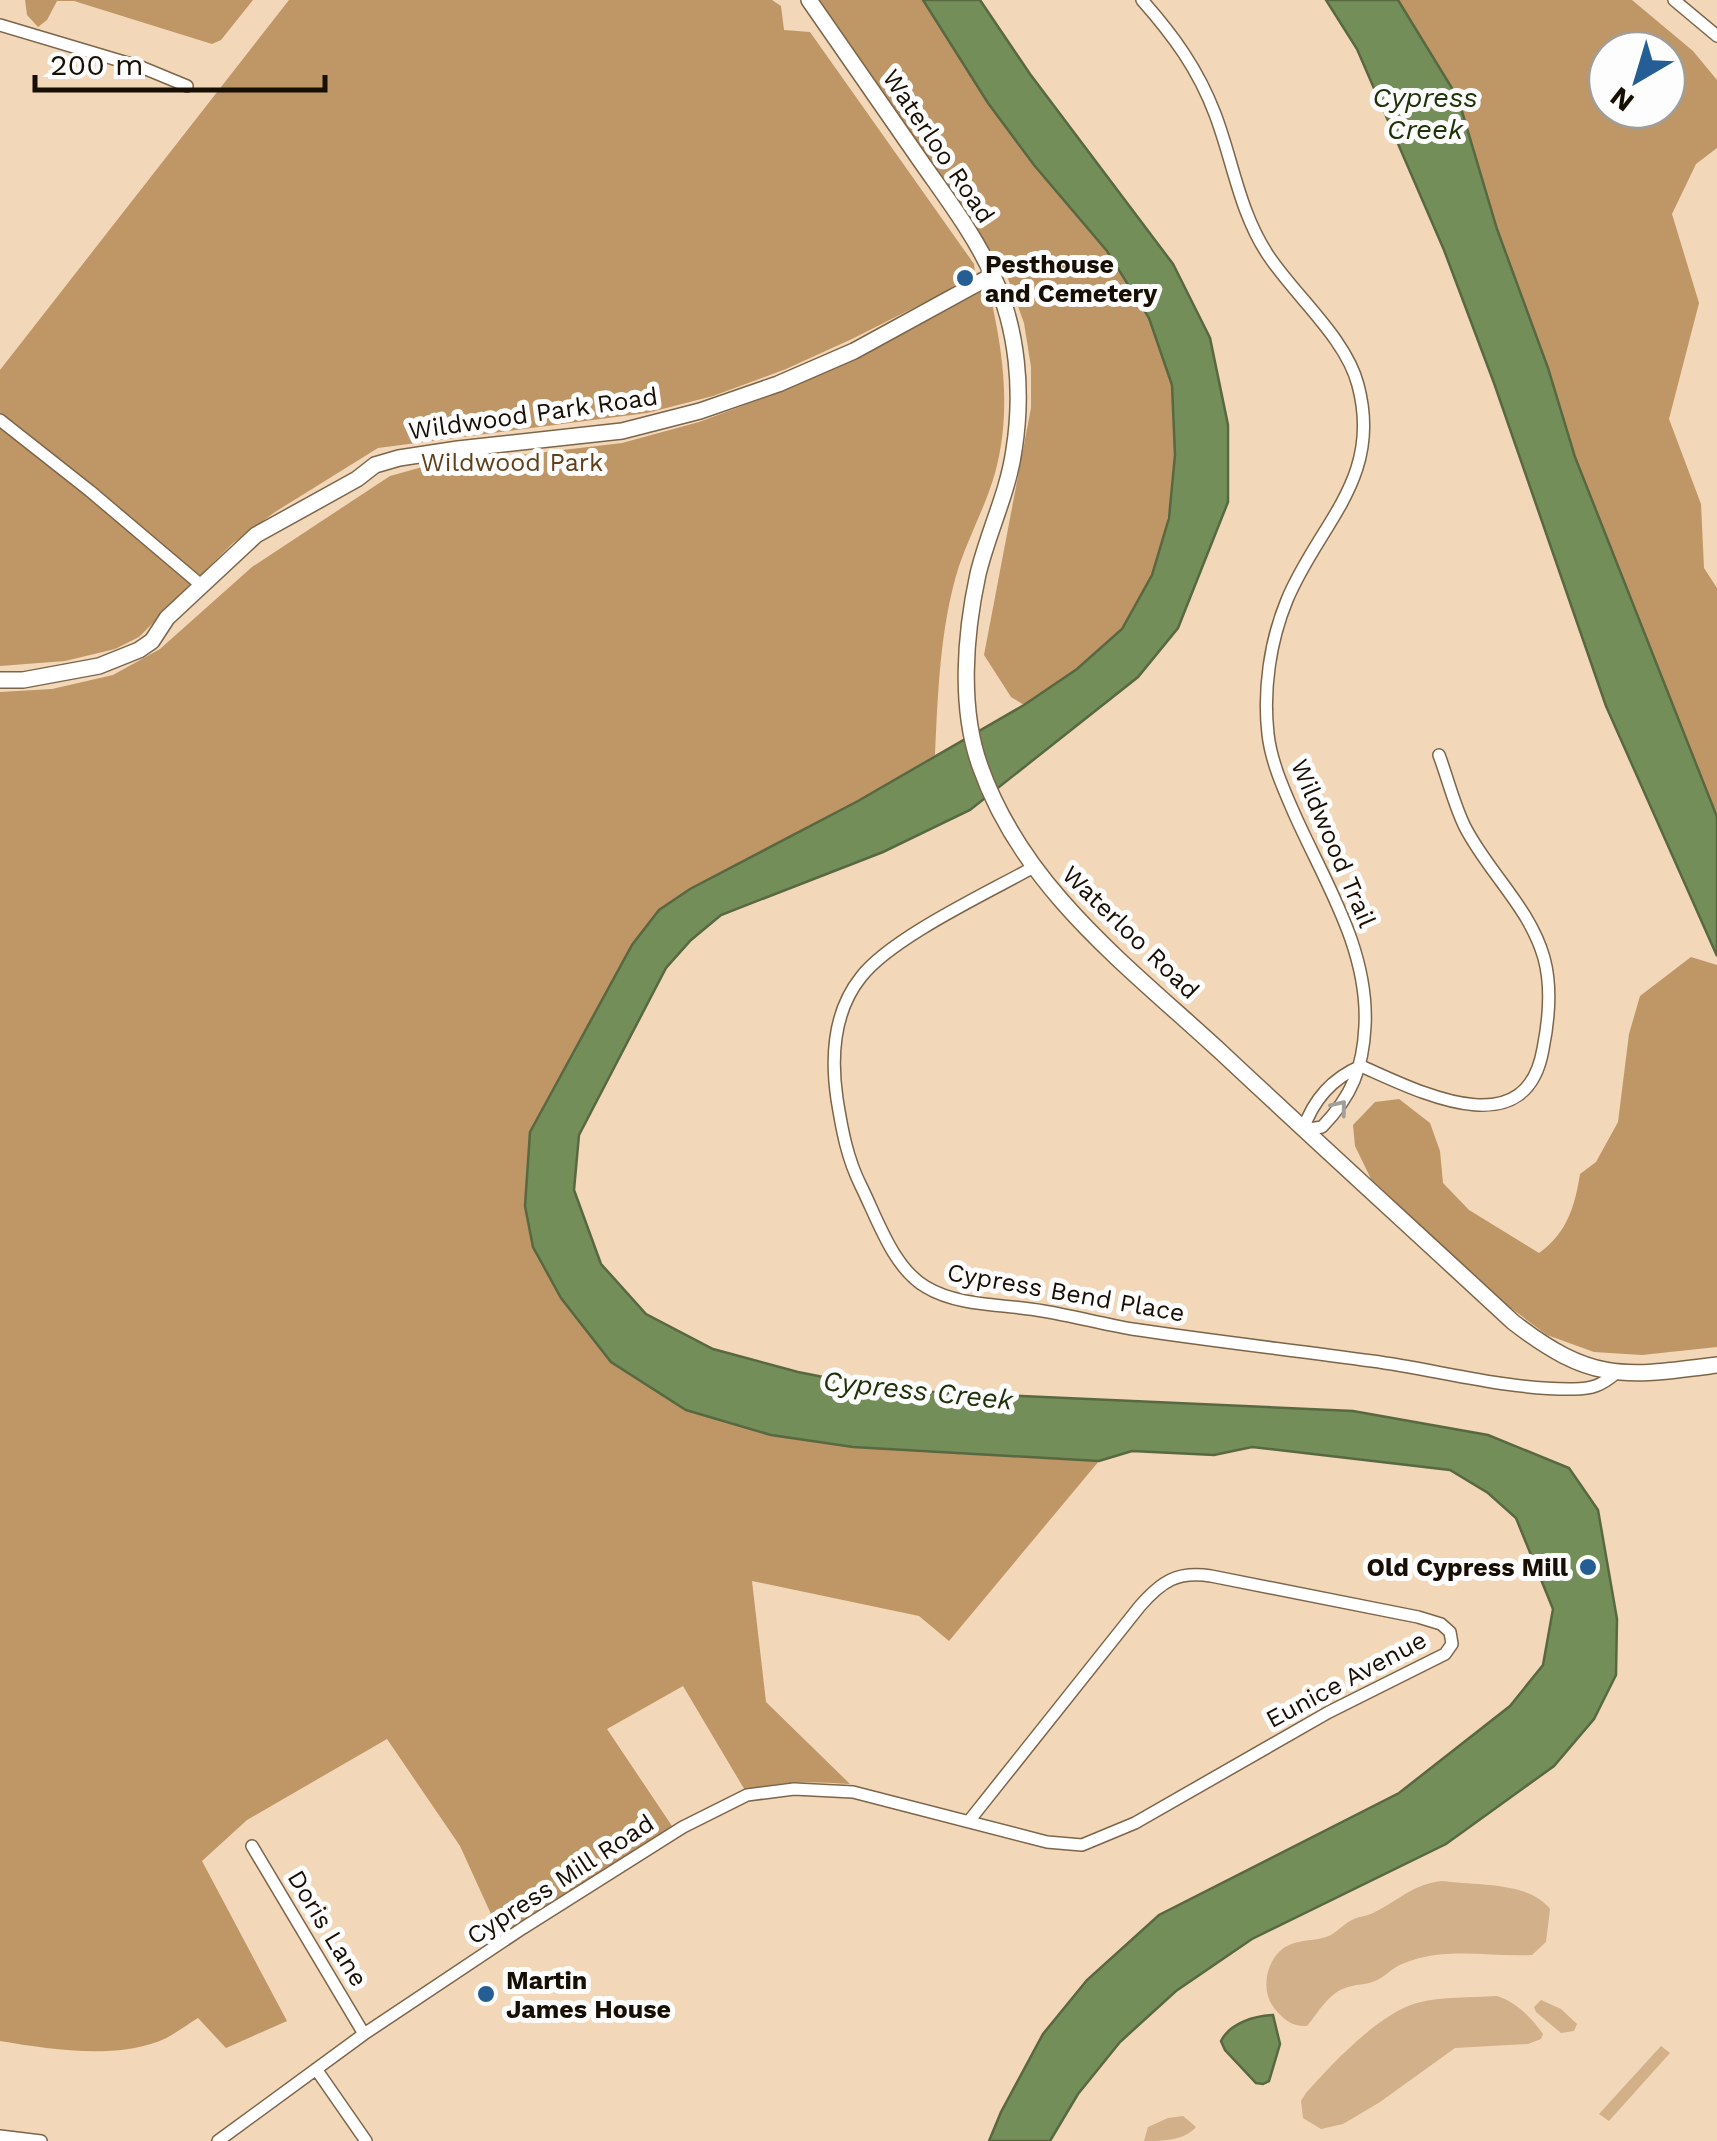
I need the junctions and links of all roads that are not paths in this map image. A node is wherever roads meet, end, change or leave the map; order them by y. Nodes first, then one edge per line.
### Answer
1 (809, 0) edge
2 (1142, 0) edge
3 (1674, 0) edge
4 (0, 25) edge
5 (1717, 36) edge
6 (187, 86) dead end
7 (993, 275) junction
8 (0, 420) edge
9 (201, 585) junction
10 (0, 680) edge
11 (1439, 756) dead end
12 (1032, 868) junction
13 (1361, 1066) junction
14 (1303, 1130) junction
15 (1717, 1365) edge
16 (1615, 1374) junction
17 (969, 1820) junction
18 (252, 1846) dead end
19 (364, 2034) junction
20 (316, 2070) junction
21 (0, 2136) edge
22 (41, 2141) edge
23 (218, 2141) edge
24 (366, 2141) edge

1 - 7 street, Waterloo Road
2 - 13 street, Wildwood Trail
3 - 5 street
4 - 6 street
7 - 9 street, Wildwood Park Road
7 - 12 street, Waterloo Road
8 - 9 street
9 - 10 street, Wildwood Park Road
11 - 13 street
12 - 14 street, Waterloo Road
12 - 16 street, Cypress Bend Place
13 - 14 street
14 -> 13 street, Wildwood Trail
14 - 16 street, Waterloo Road
15 - 16 street, Waterloo Road
17 - 17 street, Eunice Avenue
17 - 19 street, Cypress Mill Road
18 - 19 street, Doris Lane
19 - 20 street, Cypress Mill Road
20 - 23 street, Cypress Mill Road
20 - 24 street
21 - 22 street

